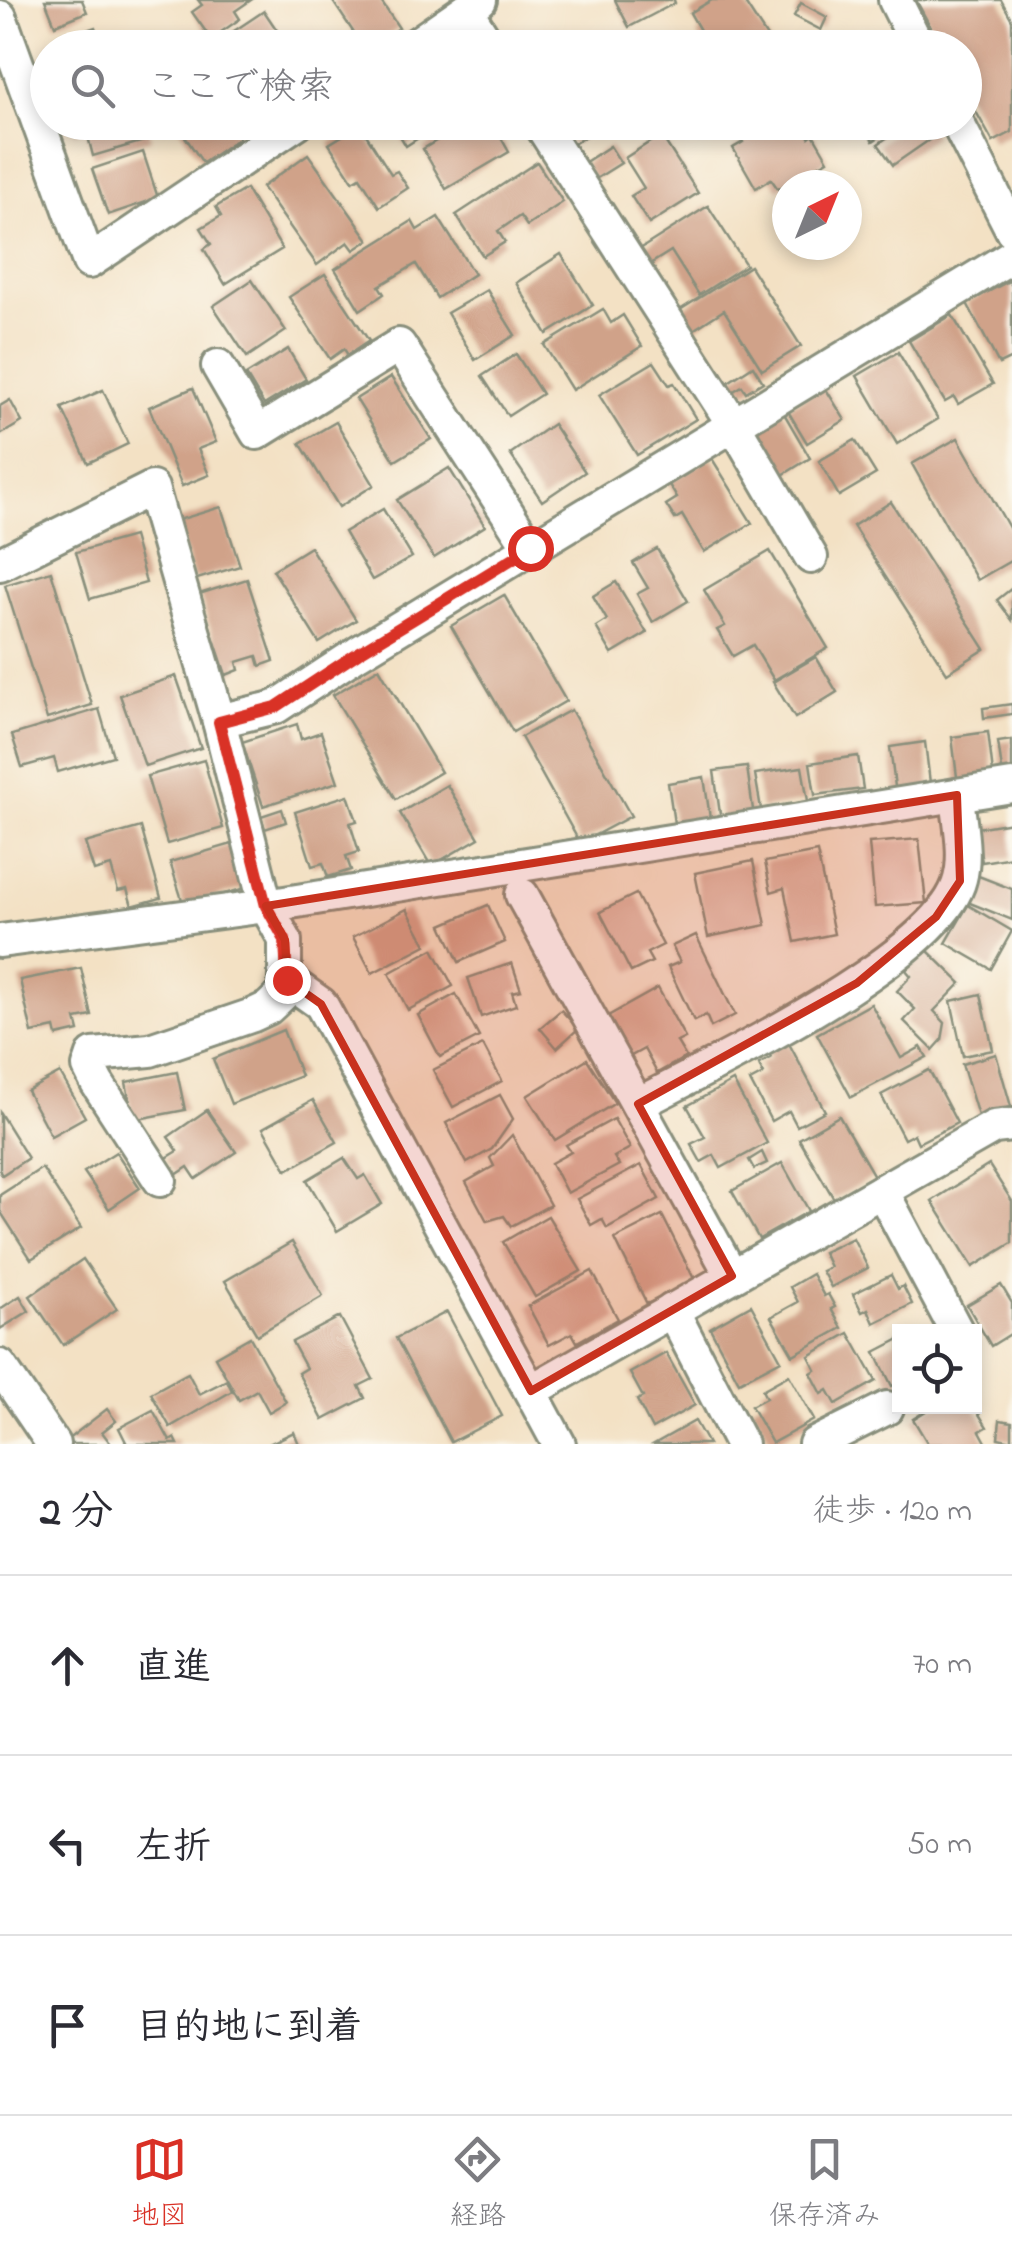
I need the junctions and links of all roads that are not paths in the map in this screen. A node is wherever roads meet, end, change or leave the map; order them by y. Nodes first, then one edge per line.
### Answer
1 (894, 0) edge
2 (473, 5) edge
3 (0, 17) edge
4 (436, 30) edge
5 (483, 30) edge
6 (910, 30) edge
7 (30, 100) edge
8 (45, 140) edge
9 (271, 140) edge
10 (550, 140) edge
11 (966, 140) edge
12 (1012, 230) edge
13 (1012, 256) edge
14 (218, 366) dead end
15 (734, 425) junction
16 (530, 548) junction
17 (811, 557) dead end
18 (0, 564) edge
19 (219, 722) junction
20 (1012, 786) edge
21 (957, 795) junction
22 (522, 895) dead end
23 (266, 906) junction
24 (0, 941) edge
25 (287, 980) junction
26 (638, 1104) junction
27 (1012, 1125) edge
28 (160, 1180) dead end
29 (882, 1191) junction
30 (732, 1276) junction
31 (672, 1310) junction
32 (953, 1324) edge
33 (0, 1366) edge
34 (532, 1391) junction
35 (887, 1408) dead end
36 (54, 1444) edge
37 (559, 1444) edge
38 (741, 1444) edge
39 (815, 1444) edge

1 - 6 street
2 - 4 street
2 - 5 street
3 - 7 street
8 - 9 street
10 - 15 street
11 - 12 street
13 - 15 street
14 - 16 street
15 - 16 street
15 - 17 street
16 - 19 street
18 - 19 street
19 - 23 street
20 - 21 street
21 - 23 street
21 - 26 street
22 - 26 street
23 - 24 street
23 - 25 street
25 - 28 street
25 - 34 street
26 - 30 street
27 - 29 street
29 - 30 street
29 - 32 street
30 - 31 street
31 - 34 street
31 - 38 street
33 - 36 street
34 - 37 street
35 - 39 street

